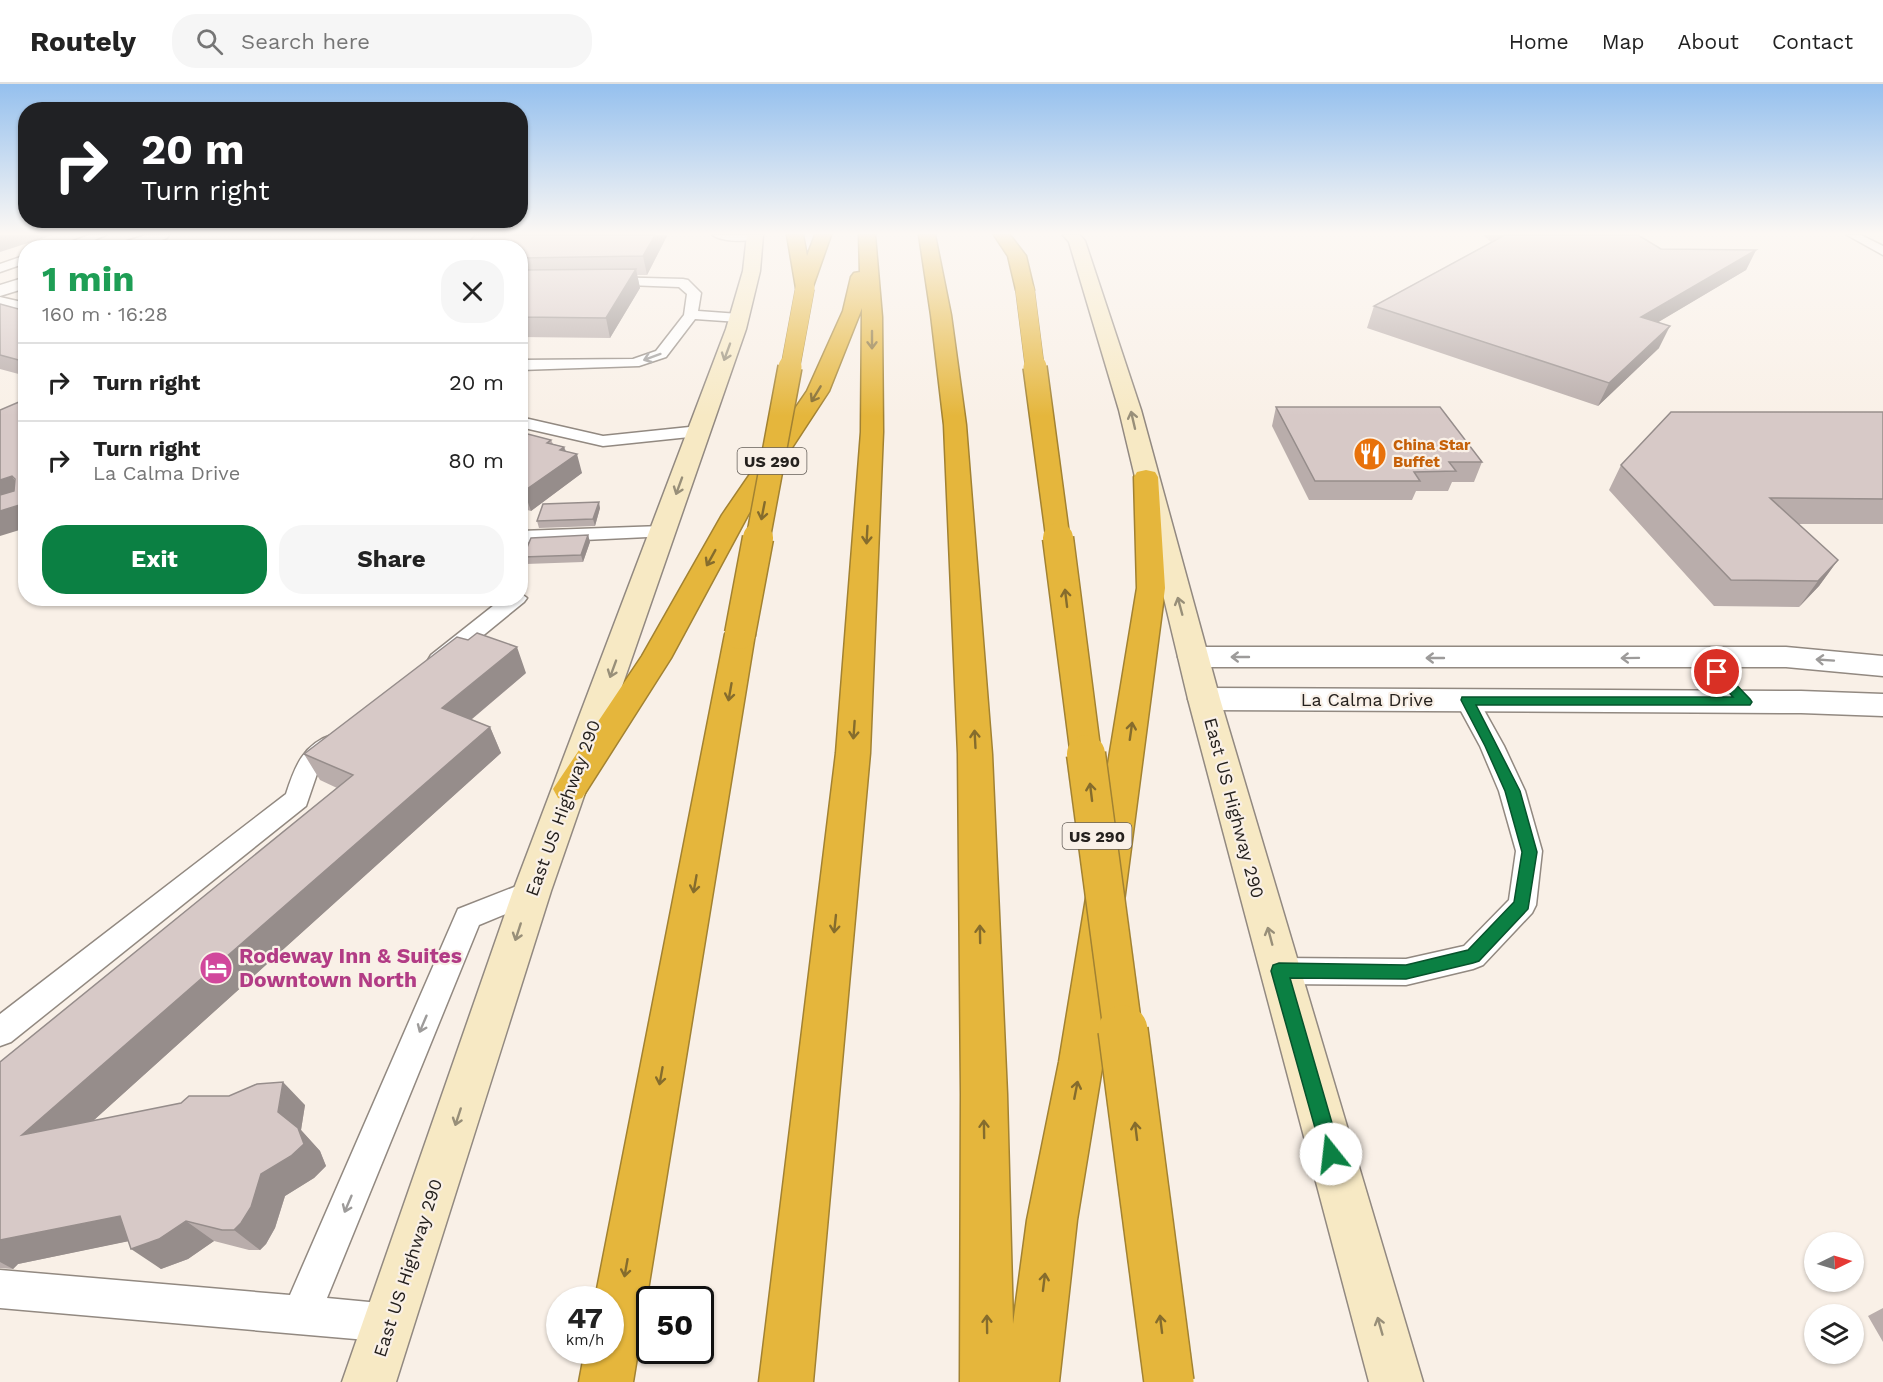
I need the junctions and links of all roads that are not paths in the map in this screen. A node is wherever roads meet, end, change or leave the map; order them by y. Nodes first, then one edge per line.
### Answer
1 (694, 296) edge
2 (747, 296) edge
3 (804, 296) edge
4 (855, 296) edge
5 (871, 296) edge
6 (938, 296) edge
7 (1026, 296) edge
8 (1094, 296) edge
9 (0, 301) edge
10 (18, 305) edge
11 (691, 315) junction
12 (740, 318) junction
13 (528, 366) edge
14 (528, 424) edge
15 (699, 431) junction
16 (1146, 477) junction
17 (662, 532) junction
18 (528, 537) edge
19 (507, 606) edge
20 (1193, 657) junction
21 (1702, 658) junction
22 (1883, 666) edge
23 (417, 678) edge
24 (1204, 699) junction
25 (1467, 700) junction
26 (1745, 702) junction
27 (1883, 705) edge
28 (353, 728) edge
29 (570, 789) junction
30 (532, 891) junction
31 (1279, 971) junction
32 (0, 1032) edge
33 (0, 1289) edge
34 (301, 1316) junction
35 (390, 1323) junction
36 (369, 1382) edge
37 (606, 1382) edge
38 (786, 1382) edge
39 (987, 1382) edge
40 (1032, 1382) edge
41 (1168, 1382) edge
42 (1396, 1382) edge

1 - 11 lane
2 - 12 main road, East US Highway 290
3 -> 37 highway, US 290, bridge
4 -> 29 highway
5 -> 38 highway
39 -> 6 highway
41 -> 7 highway, US 290, bridge
16 -> 8 main road, East US Highway 290
9 - 10 lane
11 - 12 lane
11 -> 13 lane
12 -> 15 main road, East US Highway 290
14 - 15 lane
15 -> 17 main road, East US Highway 290
20 -> 16 main road, East US Highway 290
40 -> 16 highway
17 - 18 lane
17 -> 29 main road, East US Highway 290
19 - 23 lane
21 -> 20 street
20 - 24 main road, East US Highway 290
22 -> 21 street
21 - 26 street
24 - 25 street, La Calma Drive
31 -> 24 main road, East US Highway 290
25 - 26 street, La Calma Drive
25 - 31 lane
26 - 27 street, La Calma Drive
28 - 32 lane
29 - 30 main road, East US Highway 290
30 -> 34 lane
30 -> 35 main road, East US Highway 290
42 -> 31 main road, East US Highway 290
33 - 34 lane
34 - 35 lane
35 - 36 main road, East US Highway 290

